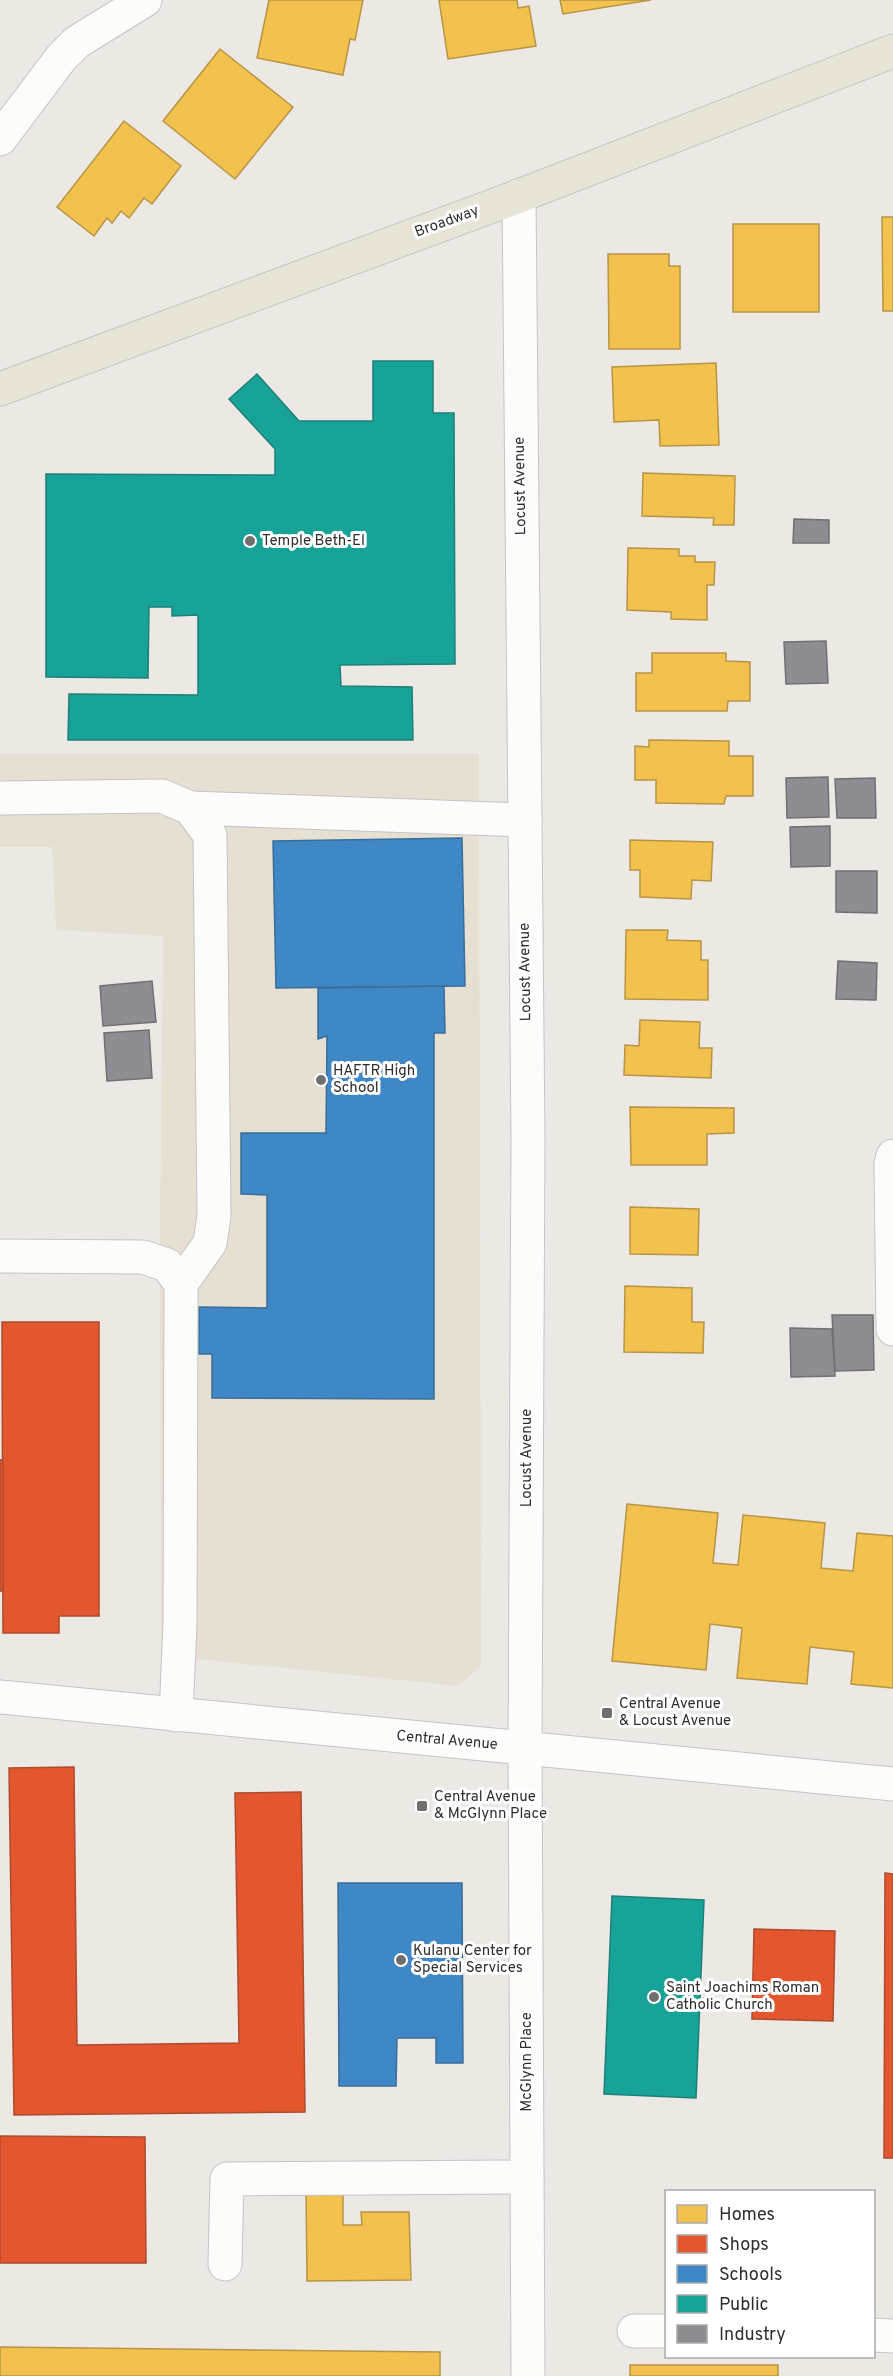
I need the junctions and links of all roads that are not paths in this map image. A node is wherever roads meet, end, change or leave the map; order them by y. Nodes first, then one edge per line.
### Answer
1 (146, 0) edge
2 (893, 51) edge
3 (0, 139) edge
4 (519, 196) junction
5 (0, 389) edge
6 (0, 798) edge
7 (190, 808) junction
8 (525, 820) junction
9 (893, 1156) edge
10 (0, 1256) edge
11 (181, 1284) junction
12 (893, 1329) edge
13 (0, 1697) edge
14 (176, 1715) junction
15 (525, 1748) junction
16 (893, 1784) edge
17 (527, 2177) junction
18 (225, 2264) dead end
19 (634, 2331) dead end
20 (665, 2331) edge
21 (875, 2335) edge
22 (893, 2336) edge
23 (528, 2376) edge

1 - 3 street
2 - 4 main road, Broadway
4 - 5 main road, Broadway
4 - 8 street, Locust Avenue
6 - 7 street
7 - 8 street
7 - 11 street
8 - 15 street, Locust Avenue
9 - 12 street
10 - 11 street
11 - 14 street
13 - 14 street, Central Avenue
14 - 15 street, Central Avenue
15 - 16 street, Central Avenue
15 - 17 street, McGlynn Place
17 - 18 street
17 - 23 street, McGlynn Place
19 - 20 street
21 - 22 street

